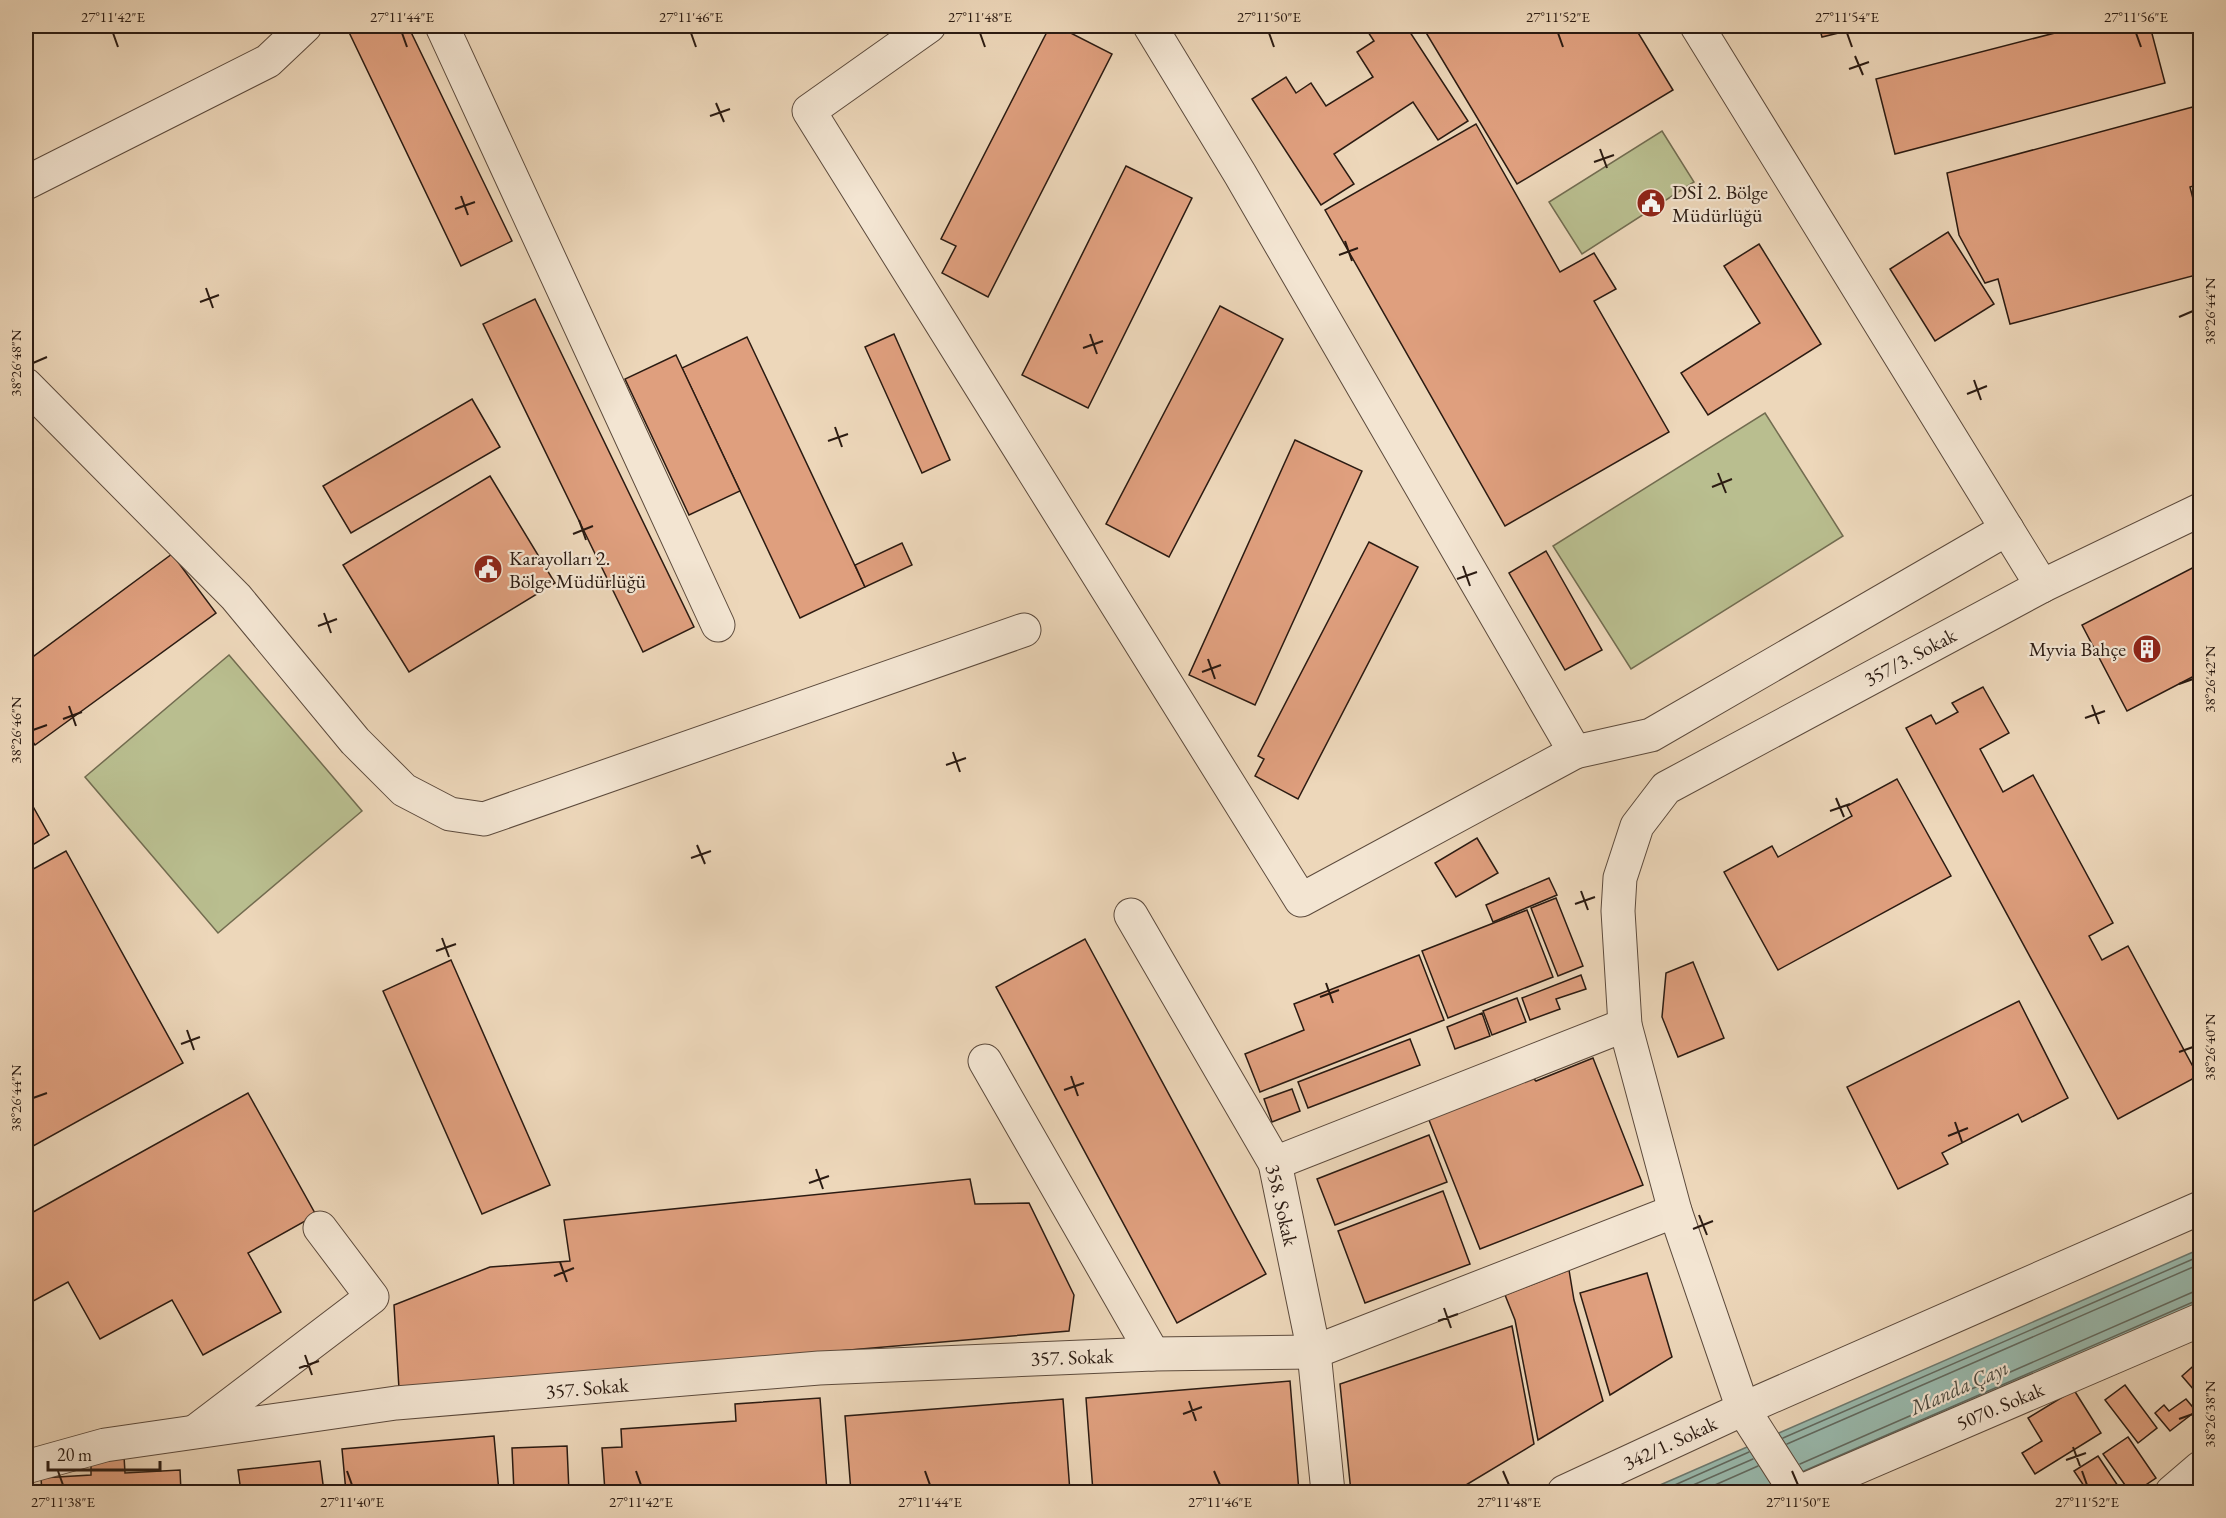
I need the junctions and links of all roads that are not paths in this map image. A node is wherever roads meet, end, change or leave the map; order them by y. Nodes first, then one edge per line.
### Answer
1 (305, 26) edge
2 (442, 26) edge
3 (929, 26) edge
4 (1150, 26) edge
5 (1697, 26) edge
6 (26, 183) edge
7 (26, 385) edge
8 (2200, 510) edge
9 (2007, 529) junction
10 (2042, 586) junction
11 (718, 625) dead end
12 (1024, 630) dead end
13 (1575, 752) junction
14 (1131, 915) dead end
15 (1625, 1025) junction
16 (985, 1061) dead end
17 (1275, 1163) junction
18 (2200, 1208) edge
19 (1675, 1211) junction
20 (320, 1228) dead end
21 (2200, 1320) edge
22 (1314, 1352) junction
23 (1154, 1354) junction
24 (1743, 1409) junction
25 (195, 1432) junction
26 (26, 1467) edge
27 (2200, 1468) edge
28 (1328, 1492) edge
29 (1564, 1492) edge
30 (1798, 1492) edge
31 (2172, 1492) edge

1 - 6 street
2 - 11 street
3 - 13 street
4 - 13 street
5 - 9 street
7 - 12 street
8 - 10 street, 357/3. Sokak
9 - 10 street
9 - 13 street
10 - 15 street, 357/3. Sokak
14 - 17 street, 358. Sokak
15 - 17 street
15 - 19 street, 357/3. Sokak
16 - 23 street
17 - 22 street, 358. Sokak
18 - 24 street, 342/1. Sokak
19 - 22 street
19 - 24 street, 357/3. Sokak
20 - 25 street
21 - 30 street, 5070. Sokak
22 - 23 street, 357. Sokak
22 - 28 street, 358. Sokak
23 - 25 street, 357. Sokak
24 - 29 street, 342/1. Sokak
24 - 30 street, 357/3. Sokak
25 - 26 street, 357. Sokak
27 - 31 street

